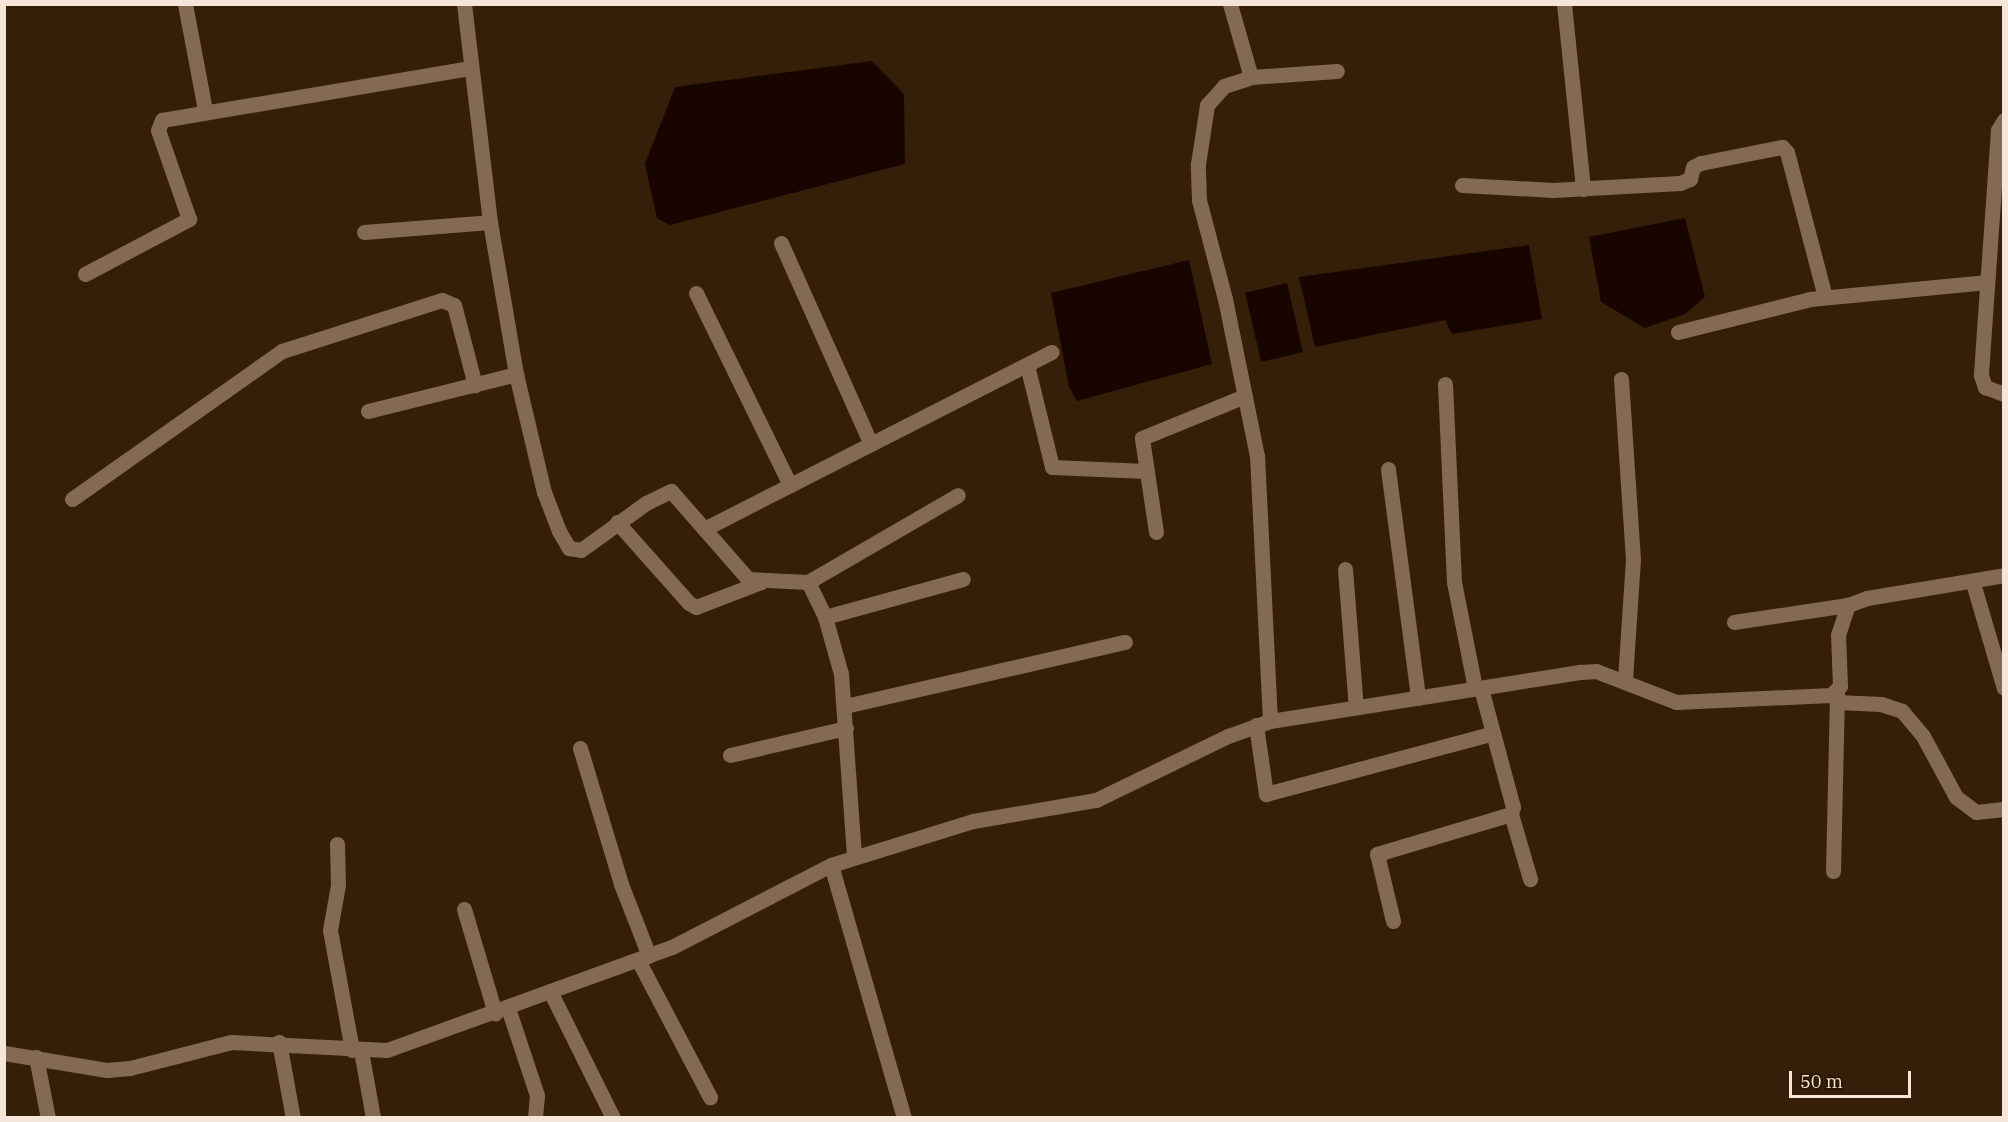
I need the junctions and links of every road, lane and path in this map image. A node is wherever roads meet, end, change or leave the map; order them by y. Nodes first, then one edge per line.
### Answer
1 (185, 4) edge
2 (464, 4) edge
3 (1230, 4) edge
4 (1564, 4) edge
5 (468, 68) junction
6 (1337, 71) dead end
7 (1251, 76) junction
8 (205, 110) junction
9 (2004, 120) edge
10 (1462, 184) dead end
11 (1582, 189) junction
12 (490, 222) junction
13 (364, 232) dead end
14 (781, 243) dead end
15 (85, 274) dead end
16 (1987, 282) junction
17 (696, 293) dead end
18 (1825, 297) junction
19 (1678, 332) dead end
20 (1052, 352) dead end
21 (1027, 365) junction
22 (516, 374) junction
23 (1621, 379) dead end
24 (1445, 384) dead end
25 (475, 385) junction
26 (2004, 394) edge
27 (1245, 396) junction
28 (368, 411) dead end
29 (871, 444) junction
30 (1388, 469) dead end
31 (1146, 471) junction
32 (790, 485) junction
33 (958, 495) dead end
34 (72, 499) dead end
35 (616, 522) junction
36 (704, 529) junction
37 (1156, 532) dead end
38 (1345, 569) dead end
39 (2004, 575) edge
40 (963, 579) dead end
41 (761, 582) junction
42 (808, 582) junction
43 (1973, 583) junction
44 (1848, 605) junction
45 (825, 617) junction
46 (1734, 622) dead end
47 (1125, 642) dead end
48 (1625, 681) junction
49 (1478, 688) junction
50 (2004, 688) edge
51 (1837, 697) junction
52 (1418, 698) junction
53 (845, 706) junction
54 (1356, 708) junction
55 (1263, 723) junction
56 (846, 728) junction
57 (1493, 733) junction
58 (580, 748) dead end
59 (730, 755) dead end
60 (2004, 809) edge
61 (1511, 814) junction
62 (337, 844) dead end
63 (854, 858) junction
64 (831, 865) junction
65 (1833, 871) dead end
66 (1530, 879) dead end
67 (464, 909) dead end
68 (1393, 921) dead end
69 (644, 958) junction
70 (550, 991) junction
71 (501, 1011) junction
72 (279, 1042) junction
73 (356, 1050) junction
74 (4, 1053) edge
75 (36, 1057) junction
76 (710, 1097) dead end
77 (48, 1118) edge
78 (293, 1118) edge
79 (373, 1118) edge
80 (535, 1118) edge
81 (613, 1118) edge
82 (904, 1118) edge

1 - 8 street
2 - 5 street
3 - 7 street
4 - 11 street
5 - 8 street
5 - 12 street
6 - 7 street
7 - 27 street
8 - 15 street
9 - 16 street
10 - 11 street
11 - 18 street
12 - 13 street
12 - 22 street
14 - 29 street
16 - 18 street
16 - 26 street
17 - 32 street
18 - 19 street
20 - 21 street
21 - 29 street
21 - 31 street
22 - 25 street
22 - 35 street
23 - 48 street
24 - 49 street
25 - 28 street
25 - 34 street
27 - 31 street
27 - 55 street
29 - 32 street
30 - 52 street
31 - 37 street
32 - 36 street
33 - 42 street
35 - 36 street
35 - 41 street
36 - 41 street
38 - 54 street
39 - 43 street
40 - 45 street
41 - 42 street
42 - 45 street
43 - 44 street
43 - 50 street
44 - 46 street
44 - 51 street
45 - 53 street
47 - 53 street
48 - 49 street
48 - 51 street
49 - 52 street
49 - 57 street
51 - 60 street
51 - 65 street
52 - 54 street
53 - 56 street
54 - 55 street
55 - 57 street
55 - 63 street
56 - 59 street
56 - 63 street
57 - 61 street
58 - 69 street
61 - 66 street
61 - 68 street
62 - 73 street
63 - 64 street
64 - 69 street
64 - 82 street
67 - 71 street
69 - 70 street
69 - 76 street
70 - 71 street
70 - 81 street
71 - 73 street
71 - 80 street
72 - 73 street
72 - 75 street
72 - 78 street
73 - 79 street
74 - 75 street
75 - 77 street

